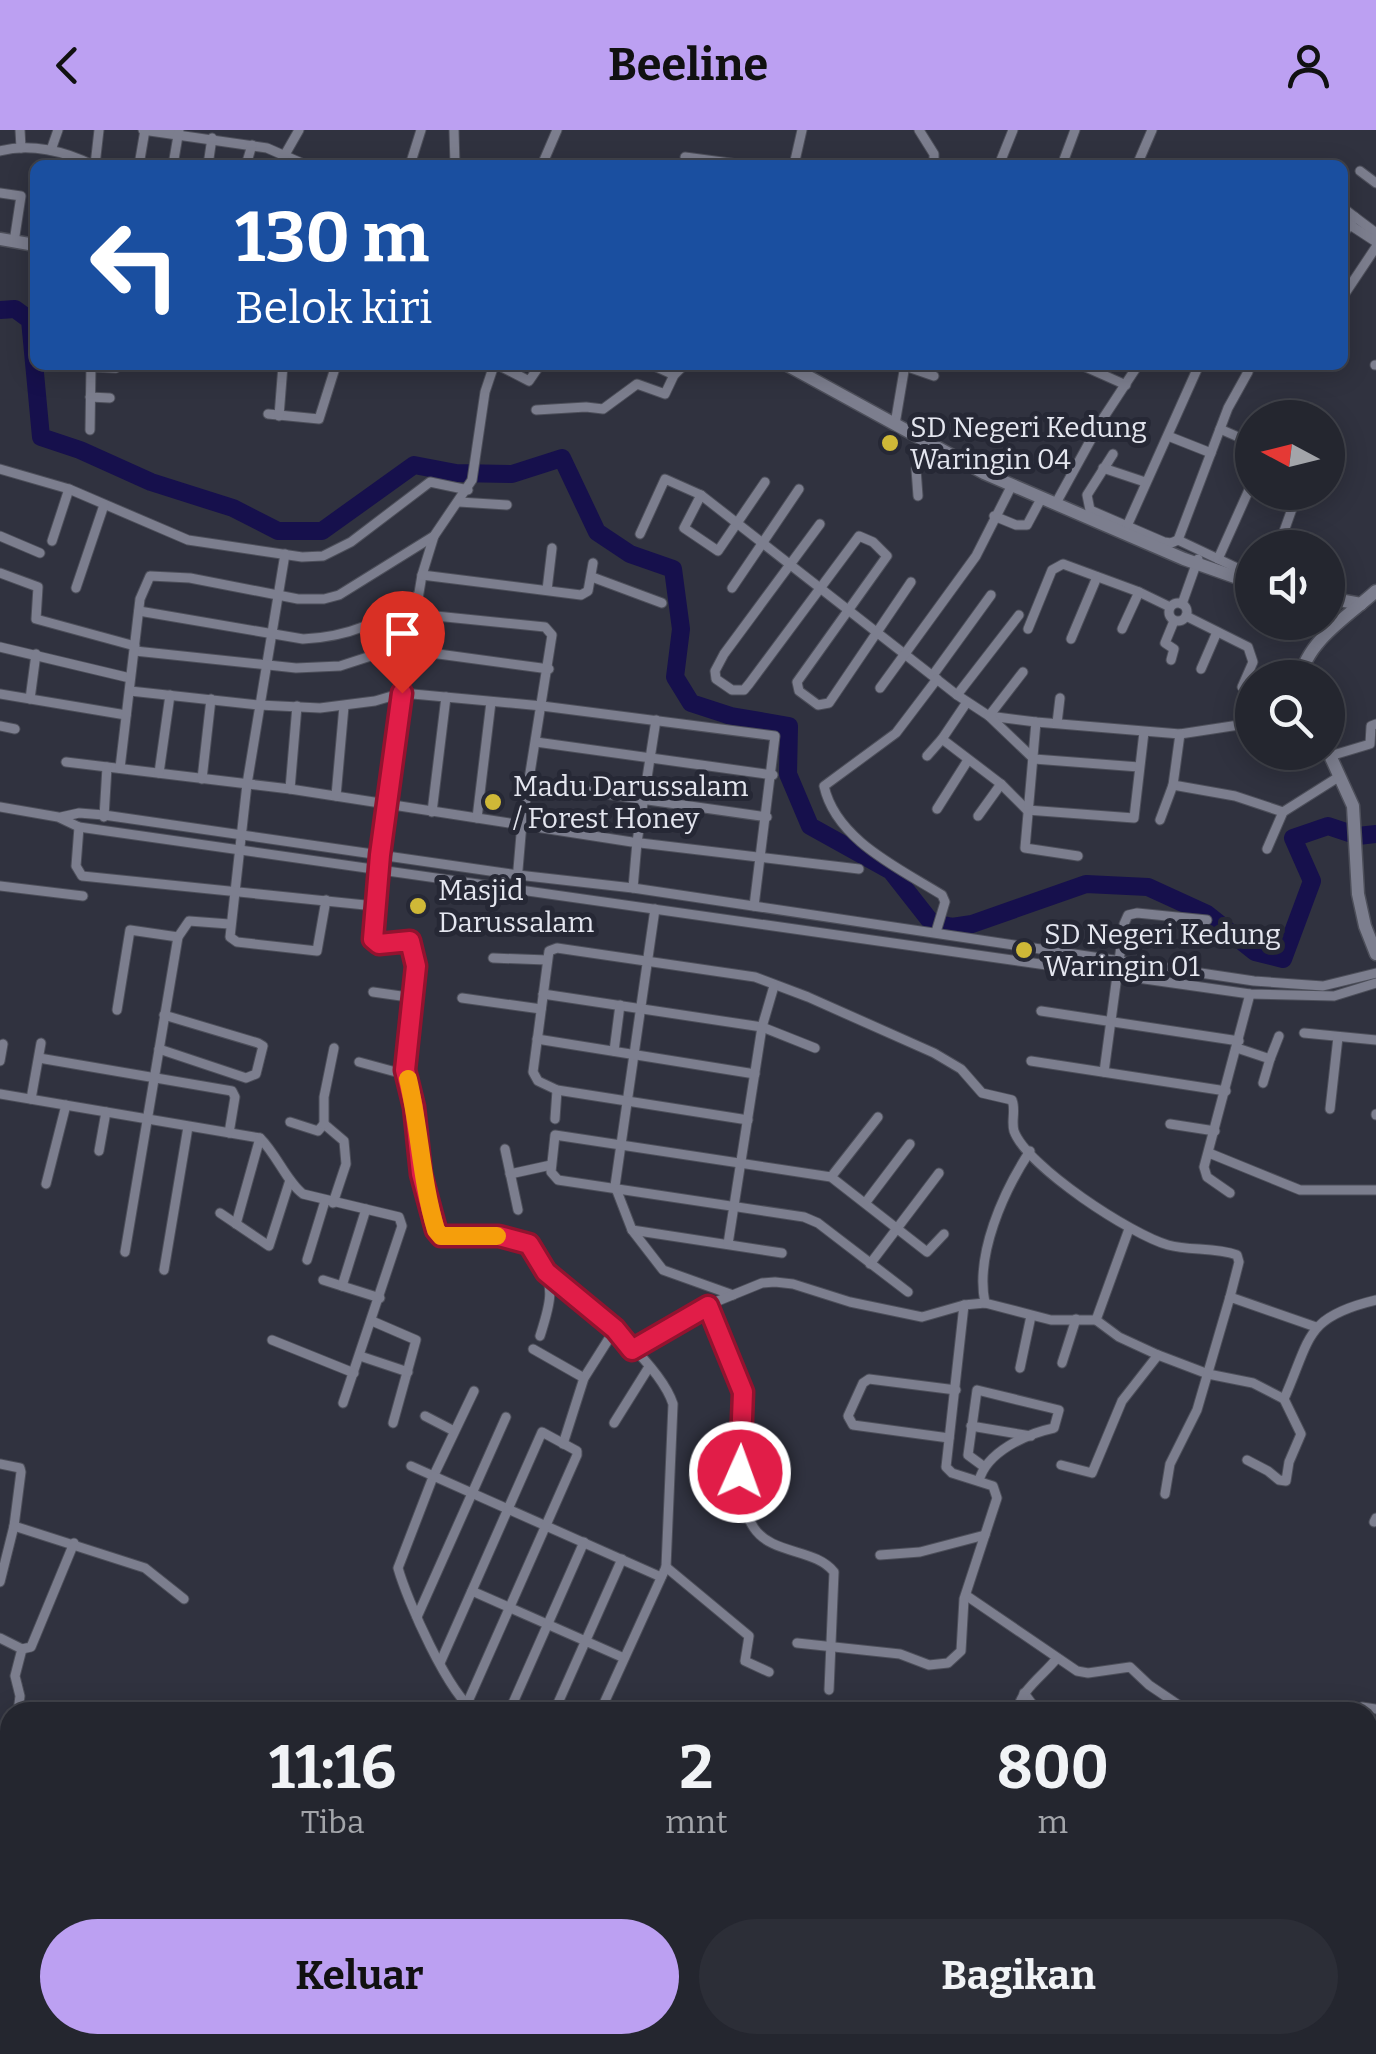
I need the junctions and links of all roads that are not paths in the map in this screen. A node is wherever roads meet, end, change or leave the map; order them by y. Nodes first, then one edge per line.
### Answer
1 (20, 130) edge
2 (58, 130) edge
3 (99, 130) edge
4 (144, 130) edge
5 (298, 130) edge
6 (421, 130) edge
7 (454, 130) edge
8 (557, 130) edge
9 (802, 130) edge
10 (919, 130) edge
11 (1012, 130) edge
12 (1076, 130) edge
13 (1152, 130) edge
14 (179, 132) edge
15 (212, 138) junction
16 (252, 144) junction
17 (21, 148) junction
18 (51, 150) junction
19 (0, 151) edge
20 (284, 154) junction
21 (686, 157) dead end
22 (80, 160) edge
23 (95, 160) edge
24 (140, 160) edge
25 (173, 160) edge
26 (209, 160) edge
27 (247, 160) edge
28 (281, 160) edge
29 (296, 160) edge
30 (412, 160) edge
31 (455, 160) edge
32 (544, 160) edge
33 (708, 160) edge
34 (795, 160) edge
35 (934, 160) edge
36 (1001, 160) edge
37 (1064, 160) edge
38 (1139, 160) edge
39 (1360, 171) dead end
40 (1376, 183) edge
41 (0, 193) edge
42 (1348, 215) edge
43 (1353, 221) junction
44 (1348, 228) edge
45 (1376, 233) edge
46 (7, 241) edge
47 (1376, 244) edge
48 (1348, 288) edge
49 (91, 370) edge
50 (282, 370) edge
51 (334, 370) edge
52 (494, 370) edge
53 (506, 370) edge
54 (536, 370) edge
55 (663, 370) edge
56 (679, 370) edge
57 (796, 370) edge
58 (904, 370) edge
59 (917, 370) edge
60 (1092, 370) edge
61 (1135, 370) edge
62 (1198, 370) edge
63 (1247, 370) edge
64 (674, 375) junction
65 (934, 376) dead end
66 (1126, 385) junction
67 (90, 397) junction
68 (110, 398) dead end
69 (536, 410) dead end
70 (895, 424) junction
71 (90, 430) dead end
72 (1220, 430) junction
73 (1168, 436) junction
74 (1235, 436) edge
75 (926, 440) junction
76 (1211, 453) junction
77 (1113, 454) dead end
78 (1103, 468) junction
79 (0, 469) edge
80 (764, 482) dead end
81 (1145, 482) junction
82 (470, 485) junction
83 (1012, 485) junction
84 (798, 489) dead end
85 (69, 490) junction
86 (702, 496) junction
87 (918, 496) dead end
88 (1042, 496) junction
89 (459, 502) junction
90 (1056, 503) junction
91 (507, 504) dead end
92 (104, 506) junction
93 (1240, 510) edge
94 (994, 516) junction
95 (820, 524) dead end
96 (737, 525) junction
97 (1128, 526) junction
98 (640, 534) dead end
99 (0, 536) edge
100 (434, 536) junction
101 (1178, 540) junction
102 (52, 541) dead end
103 (764, 543) junction
104 (552, 548) dead end
105 (40, 553) dead end
106 (284, 554) junction
107 (1199, 558) junction
108 (1218, 559) junction
109 (593, 562) dead end
110 (789, 564) junction
111 (1235, 567) edge
112 (0, 573) edge
113 (422, 574) junction
114 (1235, 575) edge
115 (592, 577) junction
116 (1098, 577) junction
117 (911, 582) dead end
118 (76, 588) dead end
119 (732, 588) dead end
120 (821, 589) junction
121 (547, 590) junction
122 (1376, 591) edge
123 (1139, 592) junction
124 (280, 593) junction
125 (418, 595) junction
126 (991, 595) dead end
127 (1345, 601) edge
128 (662, 603) dead end
129 (1182, 604) junction
130 (1361, 604) junction
131 (1170, 607) junction
132 (846, 609) junction
133 (139, 612) junction
134 (416, 614) junction
135 (1019, 616) dead end
136 (1186, 616) junction
137 (1174, 620) junction
138 (1028, 629) dead end
139 (1122, 629) dead end
140 (876, 630) junction
141 (1217, 632) junction
142 (273, 633) junction
143 (1071, 639) dead end
144 (410, 647) junction
145 (0, 648) edge
146 (135, 648) junction
147 (906, 653) junction
148 (36, 654) junction
149 (1171, 660) dead end
150 (1253, 660) edge
151 (1306, 660) edge
152 (265, 666) junction
153 (549, 669) junction
154 (1201, 669) dead end
155 (1023, 672) dead end
156 (935, 677) junction
157 (130, 678) junction
158 (880, 688) dead end
159 (130, 691) junction
160 (402, 693) junction
161 (0, 694) edge
162 (170, 695) junction
163 (957, 696) junction
164 (446, 697) junction
165 (1060, 698) dead end
166 (30, 699) junction
167 (211, 699) junction
168 (491, 702) junction
169 (967, 702) junction
170 (258, 705) junction
171 (298, 706) junction
172 (344, 706) junction
173 (542, 706) junction
174 (126, 715) junction
175 (989, 716) junction
176 (656, 720) junction
177 (1036, 722) junction
178 (1057, 722) junction
179 (1376, 724) edge
180 (0, 726) edge
181 (1235, 726) edge
182 (15, 729) dead end
183 (1144, 732) junction
184 (1180, 734) junction
185 (942, 738) junction
186 (536, 742) junction
187 (1345, 750) edge
188 (928, 756) dead end
189 (650, 757) junction
190 (1034, 759) junction
191 (968, 760) junction
192 (66, 762) dead end
193 (107, 767) junction
194 (1140, 767) junction
195 (120, 768) junction
196 (1337, 770) edge
197 (159, 773) junction
198 (773, 775) junction
199 (1340, 776) junction
200 (202, 778) junction
201 (528, 783) junction
202 (246, 784) junction
203 (1001, 784) junction
204 (1172, 785) junction
205 (290, 789) junction
206 (336, 796) junction
207 (643, 800) junction
208 (386, 805) junction
209 (0, 807) edge
210 (937, 809) dead end
211 (1027, 810) junction
212 (432, 812) junction
213 (1283, 812) junction
214 (104, 815) junction
215 (978, 816) dead end
216 (58, 817) junction
217 (767, 817) junction
218 (477, 818) junction
219 (1160, 820) dead end
220 (522, 823) junction
221 (79, 827) junction
222 (102, 830) junction
223 (241, 834) junction
224 (636, 842) junction
225 (240, 848) junction
226 (1267, 849) dead end
227 (380, 855) junction
228 (1078, 856) dead end
229 (761, 857) junction
230 (379, 869) junction
231 (859, 870) dead end
232 (518, 875) junction
233 (0, 886) edge
234 (516, 888) junction
235 (633, 888) junction
236 (234, 890) junction
237 (83, 896) dead end
238 (326, 900) junction
239 (721, 902) junction
240 (375, 906) junction
241 (754, 906) junction
242 (655, 909) junction
243 (814, 914) junction
244 (720, 918) junction
245 (1207, 920) dead end
246 (229, 924) junction
247 (935, 928) junction
248 (812, 931) junction
249 (178, 937) junction
250 (924, 947) junction
251 (1376, 954) edge
252 (494, 958) dead end
253 (547, 960) junction
254 (1120, 960) junction
255 (647, 963) junction
256 (1376, 973) edge
257 (1118, 976) junction
258 (1376, 982) edge
259 (774, 986) junction
260 (373, 992) dead end
261 (543, 994) junction
262 (1250, 994) junction
263 (415, 998) junction
264 (462, 998) dead end
265 (620, 1005) junction
266 (640, 1008) junction
267 (541, 1009) junction
268 (117, 1010) dead end
269 (1041, 1010) dead end
270 (164, 1015) junction
271 (1112, 1022) junction
272 (762, 1028) junction
273 (1304, 1033) dead end
274 (1278, 1036) dead end
275 (1338, 1036) junction
276 (537, 1039) junction
277 (1376, 1040) edge
278 (41, 1043) dead end
279 (2, 1044) dead end
280 (1238, 1044) junction
281 (334, 1048) dead end
282 (815, 1048) dead end
283 (159, 1049) junction
284 (614, 1051) junction
285 (633, 1054) junction
286 (39, 1058) junction
287 (1270, 1060) junction
288 (0, 1061) edge
289 (1030, 1061) dead end
290 (359, 1062) dead end
291 (1104, 1072) junction
292 (755, 1074) junction
293 (407, 1075) junction
294 (154, 1077) junction
295 (1263, 1083) dead end
296 (557, 1090) junction
297 (1226, 1090) junction
298 (0, 1094) edge
299 (31, 1100) junction
300 (626, 1101) junction
301 (66, 1105) junction
302 (1330, 1109) dead end
303 (106, 1112) junction
304 (878, 1118) dead end
305 (147, 1119) junction
306 (555, 1119) dead end
307 (748, 1120) junction
308 (290, 1122) dead end
309 (324, 1124) junction
310 (1170, 1124) dead end
311 (188, 1127) junction
312 (1215, 1132) junction
313 (229, 1133) junction
314 (260, 1138) junction
315 (619, 1144) junction
316 (910, 1144) dead end
317 (505, 1148) dead end
318 (99, 1151) dead end
319 (1030, 1151) junction
320 (1209, 1153) junction
321 (742, 1161) junction
322 (551, 1165) junction
323 (939, 1172) dead end
324 (510, 1174) junction
325 (832, 1176) junction
326 (290, 1180) junction
327 (46, 1184) dead end
328 (615, 1186) junction
329 (1376, 1190) edge
330 (1230, 1193) dead end
331 (329, 1202) junction
332 (866, 1202) junction
333 (734, 1205) junction
334 (366, 1210) junction
335 (518, 1210) dead end
336 (220, 1213) dead end
337 (236, 1224) junction
338 (896, 1227) junction
339 (1129, 1229) junction
340 (632, 1230) junction
341 (944, 1234) dead end
342 (728, 1244) junction
343 (125, 1252) dead end
344 (782, 1253) dead end
345 (307, 1260) dead end
346 (870, 1264) junction
347 (164, 1270) dead end
348 (546, 1272) junction
349 (324, 1280) dead end
350 (342, 1286) junction
351 (908, 1292) dead end
352 (733, 1295) junction
353 (1230, 1296) junction
354 (380, 1298) junction
355 (1376, 1300) edge
356 (986, 1304) junction
357 (964, 1305) junction
358 (708, 1306) junction
359 (1031, 1316) junction
360 (1076, 1319) junction
361 (1096, 1320) junction
362 (372, 1321) junction
363 (1316, 1327) junction
364 (615, 1329) junction
365 (540, 1336) dead end
366 (272, 1340) dead end
367 (534, 1349) dead end
368 (632, 1350) junction
369 (1158, 1355) junction
370 (360, 1356) junction
371 (1062, 1363) dead end
372 (649, 1367) junction
373 (1020, 1368) dead end
374 (408, 1372) junction
375 (354, 1373) junction
376 (1208, 1374) junction
377 (584, 1378) junction
378 (956, 1390) junction
379 (474, 1392) dead end
380 (1284, 1399) junction
381 (343, 1403) dead end
382 (425, 1416) dead end
383 (506, 1417) dead end
384 (394, 1423) dead end
385 (614, 1423) dead end
386 (971, 1426) junction
387 (454, 1431) junction
388 (1032, 1436) junction
389 (949, 1438) junction
390 (564, 1444) junction
391 (1246, 1460) dead end
392 (0, 1464) edge
393 (1061, 1465) dead end
394 (411, 1466) dead end
395 (984, 1466) junction
396 (433, 1477) junction
397 (979, 1482) junction
398 (470, 1494) junction
399 (1166, 1494) dead end
400 (508, 1508) junction
401 (14, 1526) junction
402 (546, 1526) junction
403 (985, 1535) junction
404 (584, 1542) junction
405 (74, 1543) junction
406 (880, 1555) dead end
407 (2, 1559) edge
408 (622, 1559) junction
409 (664, 1572) junction
410 (0, 1582) edge
411 (472, 1591) junction
412 (967, 1596) junction
413 (184, 1599) dead end
414 (510, 1608) junction
415 (417, 1617) junction
416 (548, 1625) junction
417 (0, 1638) edge
418 (586, 1641) junction
419 (797, 1643) dead end
420 (830, 1644) junction
421 (22, 1649) junction
422 (624, 1658) junction
423 (1057, 1658) junction
424 (440, 1663) junction
425 (769, 1672) dead end
426 (830, 1690) dead end
427 (1024, 1694) junction
428 (19, 1702) edge
429 (464, 1702) edge
430 (468, 1702) edge
431 (513, 1702) edge
432 (559, 1702) edge
433 (604, 1702) edge
434 (1021, 1702) edge
435 (1030, 1702) edge
436 (1174, 1702) edge

1 - 17 street
2 - 18 street
3 - 23 street
4 - 14 street
4 - 24 street
5 - 20 street
6 - 30 street
7 - 31 street
8 - 32 street
9 - 34 street
10 - 35 street
11 - 36 street
12 - 37 street
13 - 38 street
14 - 15 street
14 - 25 street
15 - 16 street
15 - 26 street
16 - 20 street
16 - 27 street
17 - 18 street
17 - 19 street
18 - 22 street
20 - 28 street
20 - 29 street
21 - 33 street
39 - 40 street
41 - 46 street
42 - 43 street
43 - 44 street
43 - 45 street
43 - 47 street
47 - 48 street
49 - 67 street
50 - 51 street
52 - 82 street
53 - 54 street
55 - 64 street
56 - 64 street
57 - 70 street
58 - 70 street
59 - 65 street
60 - 66 street
61 - 66 street
62 - 73 street
63 - 72 street
64 - 69 street
66 - 90 street
67 - 68 street
67 - 71 street
70 - 75 street
72 - 74 street
72 - 76 street
73 - 76 street
73 - 81 street
75 - 83 street
75 - 87 street
76 - 101 street
77 - 78 street
78 - 81 street
78 - 97 street
79 - 85 street
80 - 96 street
81 - 97 street
82 - 89 street
82 - 106 street
83 - 88 street
83 - 94 street
84 - 103 street
85 - 92 street
85 - 102 street
86 - 96 street
86 - 96 street
86 - 98 street
88 - 90 street
88 - 94 street
89 - 91 street
89 - 100 street
90 - 107 street
92 - 106 street
92 - 118 street
93 - 108 street
94 - 147 street
95 - 110 street
96 - 103 street
97 - 101 street
99 - 105 street
100 - 113 street
100 - 124 street
101 - 107 street
103 - 110 street
103 - 119 street
104 - 121 street
106 - 124 street
107 - 108 street
107 - 114 street
107 - 129 street
108 - 111 street
109 - 115 street
110 - 120 street
110 - 120 street
112 - 146 street
113 - 121 street
113 - 125 street
115 - 121 street
115 - 128 street
116 - 123 street
116 - 138 street
116 - 143 street
117 - 140 street
120 - 132 street
120 - 132 street
122 - 130 street
123 - 131 street
123 - 139 street
124 - 133 street
124 - 142 street
125 - 134 street
125 - 142 street
126 - 156 street
127 - 130 street
129 - 131 street
129 - 136 street
130 - 151 street
131 - 137 street
132 - 140 street
132 - 140 street
133 - 142 street
133 - 146 street
134 - 144 street
134 - 153 street
135 - 163 street
136 - 137 street
136 - 141 street
137 - 149 street
140 - 147 street
141 - 150 street
141 - 154 street
142 - 152 street
144 - 152 street
144 - 153 street
144 - 160 street
145 - 148 street
146 - 152 street
146 - 157 street
147 - 156 street
147 - 158 street
148 - 157 street
148 - 166 street
152 - 170 street
153 - 173 street
155 - 175 street
156 - 163 street
156 - 247 street
157 - 159 street
159 - 162 street
159 - 174 street
160 - 164 street
160 - 172 street
160 - 208 street
161 - 166 street
162 - 167 street
162 - 197 street
163 - 169 street
164 - 168 street
164 - 212 street
165 - 178 street
166 - 174 street
167 - 170 street
167 - 200 street
168 - 173 street
168 - 218 street
169 - 175 street
169 - 185 street
170 - 171 street
170 - 202 street
171 - 172 street
171 - 205 street
172 - 206 street
173 - 176 street
173 - 186 street
174 - 195 street
175 - 177 street
175 - 190 street
176 - 189 street
176 - 198 street
177 - 178 street
177 - 190 street
178 - 183 street
179 - 187 street
180 - 182 street
181 - 184 street
183 - 184 street
183 - 194 street
184 - 204 street
185 - 188 street
185 - 191 street
186 - 189 street
186 - 201 street
189 - 198 street
189 - 207 street
190 - 194 street
190 - 211 street
191 - 203 street
191 - 210 street
192 - 193 street
193 - 195 street
193 - 214 street
194 - 211 street
195 - 197 street
196 - 199 street
197 - 200 street
198 - 217 street
199 - 213 street
199 - 251 street
200 - 202 street
201 - 207 street
201 - 220 street
202 - 205 street
202 - 223 street
203 - 211 street
203 - 215 street
204 - 213 street
204 - 219 street
205 - 206 street
206 - 208 street
207 - 217 street
207 - 224 street
208 - 212 street
208 - 227 street
209 - 216 street
211 - 228 street
212 - 218 street
213 - 226 street
214 - 216 street
214 - 222 street
214 - 223 street
216 - 221 street
217 - 229 street
218 - 220 street
220 - 224 street
220 - 232 street
221 - 222 street
221 - 236 street
222 - 225 street
223 - 225 street
223 - 227 street
224 - 229 street
224 - 235 street
225 - 230 street
225 - 236 street
227 - 230 street
227 - 232 street
229 - 231 street
229 - 241 street
230 - 234 street
230 - 240 street
232 - 234 street
232 - 235 street
233 - 237 street
234 - 242 street
235 - 239 street
236 - 238 street
236 - 246 street
238 - 240 street
238 - 246 street
239 - 241 street
239 - 244 street
240 - 263 street
241 - 243 street
242 - 244 street
242 - 255 street
243 - 247 street
243 - 248 street
244 - 248 street
245 - 254 street
246 - 249 street
247 - 250 street
247 - 254 street
248 - 250 street
249 - 268 street
249 - 270 street
250 - 257 street
252 - 253 street
253 - 255 street
253 - 261 street
254 - 256 street
254 - 257 street
255 - 259 street
255 - 266 street
257 - 262 street
257 - 271 street
258 - 262 street
259 - 272 street
259 - 319 street
260 - 263 street
261 - 265 street
261 - 267 street
262 - 280 street
263 - 293 street
264 - 267 street
265 - 266 street
265 - 284 street
266 - 272 street
266 - 285 street
267 - 276 street
269 - 271 street
270 - 283 street
270 - 283 street
271 - 280 street
271 - 291 street
272 - 282 street
272 - 292 street
273 - 275 street
274 - 287 street
275 - 277 street
275 - 302 street
276 - 284 street
276 - 296 street
278 - 286 street
279 - 288 street
280 - 287 street
280 - 297 street
281 - 309 street
283 - 294 street
284 - 285 street
285 - 292 street
285 - 300 street
286 - 294 street
286 - 299 street
287 - 295 street
289 - 291 street
290 - 293 street
291 - 297 street
292 - 307 street
293 - 348 street
294 - 305 street
294 - 313 street
296 - 300 street
296 - 306 street
297 - 312 street
298 - 299 street
299 - 301 street
300 - 307 street
300 - 315 street
301 - 303 street
301 - 327 street
303 - 305 street
303 - 318 street
304 - 325 street
305 - 311 street
305 - 343 street
307 - 321 street
308 - 309 street
309 - 331 street
310 - 312 street
311 - 313 street
311 - 347 street
312 - 320 street
313 - 314 street
314 - 326 street
314 - 337 street
315 - 321 street
315 - 322 street
315 - 328 street
316 - 332 street
317 - 324 street
319 - 339 street
319 - 356 street
320 - 329 street
320 - 330 street
321 - 325 street
321 - 333 street
322 - 324 street
322 - 328 street
323 - 338 street
324 - 335 street
325 - 332 street
326 - 331 street
326 - 337 street
328 - 333 street
328 - 340 street
331 - 334 street
331 - 345 street
332 - 338 street
333 - 342 street
333 - 346 street
334 - 350 street
334 - 354 street
336 - 337 street
338 - 341 street
338 - 346 street
339 - 353 street
339 - 361 street
340 - 342 street
340 - 352 street
342 - 344 street
346 - 351 street
348 - 364 street
348 - 365 street
349 - 350 street
350 - 354 street
352 - 357 street
352 - 358 street
353 - 363 street
353 - 376 street
354 - 362 street
355 - 363 street
356 - 357 street
356 - 359 street
357 - 378 street
358 - 368 street
358 - 420 street
359 - 360 street
359 - 373 street
360 - 361 street
360 - 371 street
361 - 369 street
362 - 370 street
362 - 374 street
363 - 380 street
364 - 368 street
364 - 377 street
366 - 375 street
367 - 377 street
368 - 372 street
369 - 376 street
369 - 393 street
370 - 374 street
370 - 375 street
372 - 385 street
372 - 409 street
374 - 384 street
375 - 381 street
376 - 380 street
376 - 399 street
377 - 390 street
378 - 389 street
378 - 389 street
379 - 387 street
380 - 391 street
382 - 387 street
383 - 398 street
386 - 388 street
386 - 388 street
386 - 395 street
387 - 396 street
388 - 395 street
389 - 397 street
390 - 400 street
390 - 402 street
392 - 401 street
394 - 396 street
395 - 397 street
396 - 398 street
396 - 415 street
397 - 403 street
398 - 400 street
398 - 415 street
400 - 402 street
400 - 411 street
401 - 405 street
401 - 407 street
402 - 404 street
402 - 414 street
403 - 406 street
403 - 412 street
404 - 408 street
404 - 416 street
405 - 413 street
405 - 421 street
407 - 410 street
408 - 409 street
408 - 418 street
409 - 422 street
409 - 425 street
411 - 414 street
411 - 424 street
412 - 420 street
412 - 423 street
414 - 416 street
414 - 430 street
415 - 424 street
416 - 418 street
416 - 431 street
417 - 421 street
418 - 422 street
418 - 432 street
419 - 420 street
420 - 426 street
421 - 428 street
422 - 433 street
423 - 427 street
423 - 436 street
424 - 429 street
427 - 434 street
427 - 435 street

